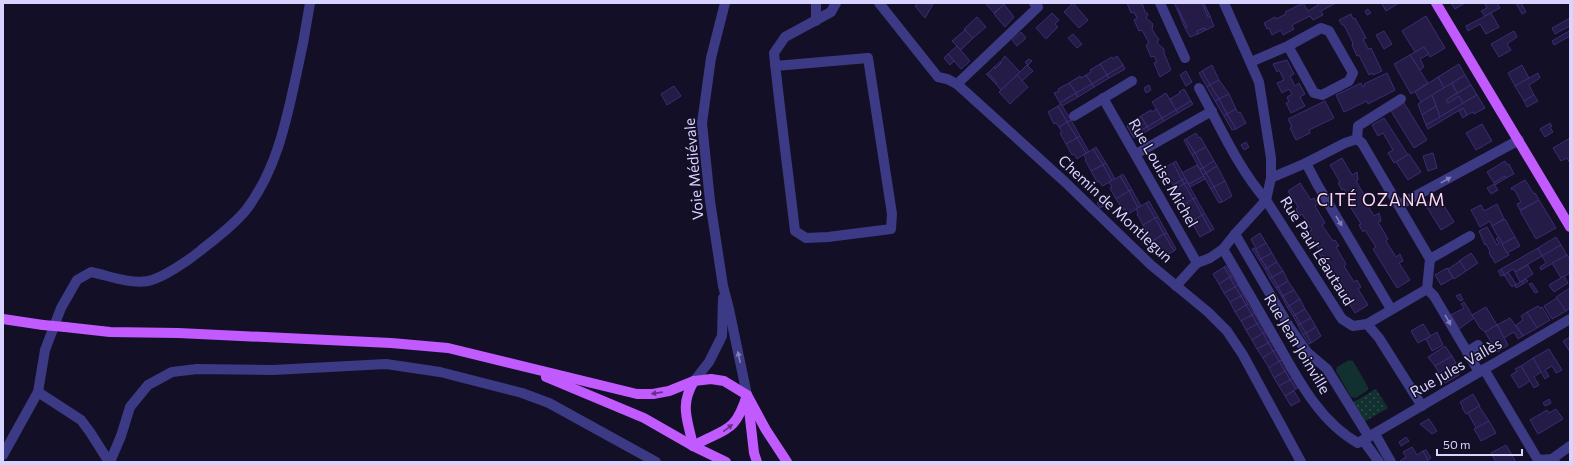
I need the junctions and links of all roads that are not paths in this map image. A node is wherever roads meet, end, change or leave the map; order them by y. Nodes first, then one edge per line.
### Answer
1 (310, 3) edge
2 (725, 3) edge
3 (816, 3) edge
4 (836, 3) edge
5 (879, 3) edge
6 (1034, 3) edge
7 (1160, 3) edge
8 (1224, 3) edge
9 (1436, 3) edge
10 (816, 21) junction
11 (1288, 46) junction
12 (1185, 58) dead end
13 (1251, 62) junction
14 (775, 66) junction
15 (1132, 81) dead end
16 (957, 84) junction
17 (1199, 88) dead end
18 (1103, 98) junction
19 (1401, 100) dead end
20 (1212, 111) junction
21 (1074, 116) dead end
22 (1357, 139) junction
23 (1519, 140) junction
24 (1136, 154) junction
25 (1306, 163) junction
26 (1270, 178) junction
27 (1266, 200) junction
28 (1399, 205) junction
29 (1570, 227) edge
30 (1235, 234) junction
31 (1470, 236) dead end
32 (1223, 249) junction
33 (1430, 259) junction
34 (1198, 263) junction
35 (723, 286) junction
36 (1176, 286) junction
37 (1427, 289) junction
38 (1391, 309) junction
39 (3, 319) edge
40 (1570, 319) edge
41 (1367, 324) junction
42 (1478, 345) dead end
43 (1467, 352) junction
44 (514, 364) junction
45 (1482, 371) junction
46 (694, 381) junction
47 (38, 392) junction
48 (747, 395) junction
49 (1422, 406) junction
50 (1366, 439) junction
51 (693, 446) junction
52 (1570, 446) edge
53 (3, 455) edge
54 (642, 459) edge
55 (1553, 460) edge
56 (110, 462) edge
57 (656, 462) edge
58 (726, 462) edge
59 (757, 462) edge
60 (787, 462) edge
61 (1301, 462) edge
62 (1379, 462) edge
63 (1391, 462) edge

1 - 47 street
2 - 35 street, Voie Médiévale
3 - 10 street
4 - 10 street
5 - 16 street, Chemin de Montlegun
6 - 16 street
7 - 12 street
8 - 13 street
9 - 23 main road
10 - 14 street
11 - 11 street
11 - 13 street
13 - 26 street
14 - 14 street
15 - 18 street
16 - 36 street, Chemin de Montlegun
17 - 20 street, Rue Paul Léautaud
18 - 21 street
18 - 24 street, Rue Louise Michel
19 - 22 street
20 - 24 street
20 - 27 street, Rue Paul Léautaud
22 - 25 street
22 - 28 street
28 -> 23 street
23 - 29 main road
24 - 34 street, Rue Louise Michel
25 - 26 street
25 -> 38 street
26 - 27 street
27 - 30 street
27 - 41 street, Rue Paul Léautaud
28 - 33 street
30 - 32 street
30 - 50 street
31 - 33 street
32 - 34 street
32 - 50 street, Rue Jean Joinville
33 - 37 street
34 - 36 street
35 - 46 street
48 -> 35 street
36 - 61 street, Chemin de Montlegun
37 - 38 street
37 -> 43 street
38 - 41 street
39 - 44 main road, bridge
40 - 45 street, Rue Jules Vallès
41 - 49 street
42 - 43 street
43 - 45 street
46 -> 44 main road
44 - 51 main road
45 - 49 street, Rue Jules Vallès
45 - 55 street
46 - 48 main road
46 - 51 main road
47 - 53 street
47 - 56 street
51 -> 48 main road
48 - 59 main road
48 - 60 main road
49 - 50 street, Rue Jules Vallès
50 - 62 street
50 - 63 street
51 - 58 main road
52 - 55 street
54 - 56 street
54 - 57 street

